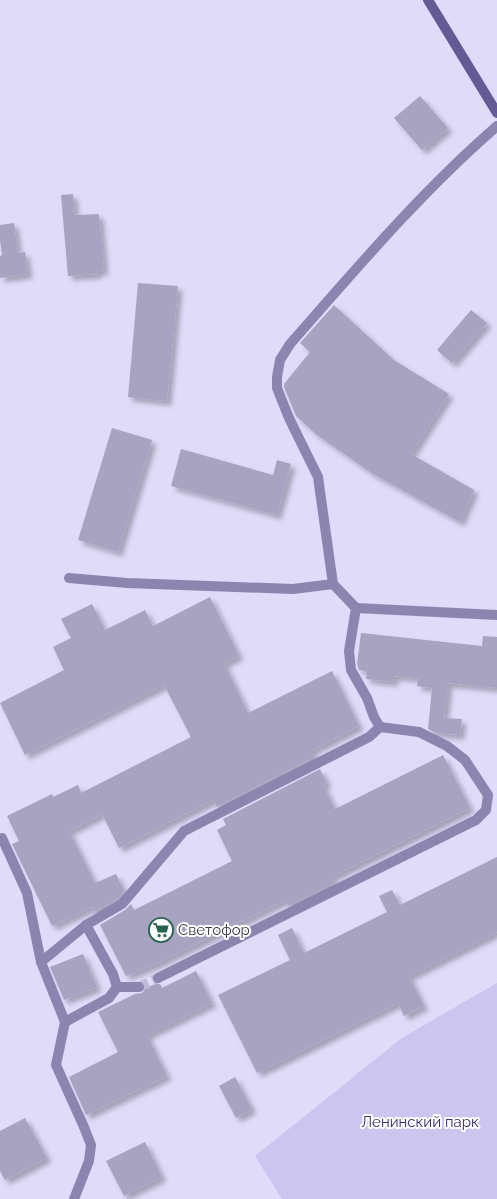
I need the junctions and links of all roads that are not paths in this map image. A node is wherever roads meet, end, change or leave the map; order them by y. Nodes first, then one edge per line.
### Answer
1 (428, 0) edge
2 (497, 113) edge
3 (497, 126) edge
4 (70, 578) dead end
5 (333, 584) junction
6 (356, 608) junction
7 (497, 615) edge
8 (380, 727) junction
9 (2, 838) dead end
10 (86, 925) junction
11 (41, 962) junction
12 (158, 978) tunnel mouth
13 (117, 987) junction
14 (139, 988) tunnel mouth
15 (65, 1022) junction
16 (74, 1199) edge

1 - 2 main road
3 - 5 street
4 - 5 street
5 - 6 street
6 - 7 street
6 - 8 street
8 - 10 street
8 - 12 street
9 - 11 street
10 - 11 street
10 - 13 street
11 - 15 street
13 - 14 street
13 - 15 street
15 - 16 street

